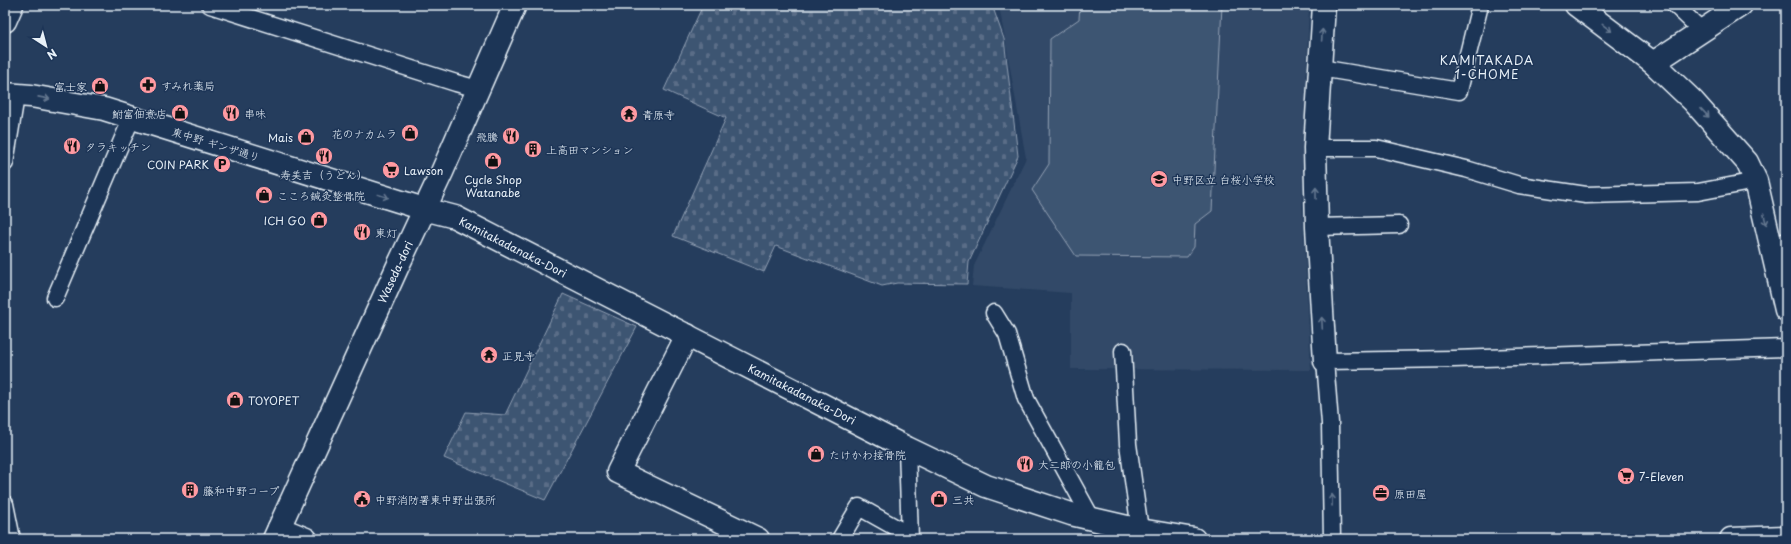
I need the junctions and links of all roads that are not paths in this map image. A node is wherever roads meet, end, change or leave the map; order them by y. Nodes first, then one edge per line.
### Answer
1 (12, 5) edge
2 (210, 5) edge
3 (515, 5) edge
4 (1324, 5) edge
5 (1480, 5) edge
6 (1576, 5) edge
7 (1675, 5) edge
8 (1740, 5) edge
9 (5, 21) edge
10 (1701, 30) junction
11 (1653, 62) junction
12 (1320, 68) junction
13 (478, 89) junction
14 (10, 95) edge
15 (132, 117) junction
16 (1315, 148) junction
17 (5, 164) edge
18 (1756, 181) junction
19 (424, 209) junction
20 (1399, 225) dead end
21 (1316, 227) junction
22 (1779, 244) edge
23 (55, 298) dead end
24 (1786, 310) edge
25 (994, 313) dead end
26 (687, 335) junction
27 (1786, 348) edge
28 (1123, 351) dead end
29 (1325, 361) junction
30 (907, 448) junction
31 (5, 504) edge
32 (1092, 519) junction
33 (1140, 530) junction
34 (277, 534) edge
35 (910, 537) edge
36 (1786, 537) edge
37 (12, 539) edge
38 (306, 539) edge
39 (758, 539) edge
40 (840, 539) edge
41 (1194, 539) edge
42 (1332, 539) edge
43 (1731, 539) edge

1 - 9 street
2 - 13 lane
3 - 13 street, Waseda-dori
12 -> 4 street
5 - 12 lane
6 -> 11 street
7 - 10 lane
8 - 10 street
10 - 11 street
11 -> 18 street
12 - 16 street
13 - 19 street, Waseda-dori
14 -> 15 street, 東中野 ギンザ通り
14 - 17 lane
15 -> 19 street, 東中野 ギンザ通り
15 - 23 lane
16 - 18 lane
21 -> 16 street
18 -> 22 street
19 - 26 street, Kamitakadanaka-Dori
19 - 34 street, Waseda-dori
20 - 21 lane
29 -> 21 street
22 - 24 street
25 - 32 lane
26 - 30 street, Kamitakadanaka-Dori
26 - 39 street
27 - 29 lane
28 - 33 lane
42 -> 29 lane
30 - 32 street, Kamitakadanaka-Dori
30 - 35 lane
31 - 37 lane
32 - 33 street, Kamitakadanaka-Dori
33 - 41 street, Kamitakadanaka-Dori
34 - 38 street
35 - 40 lane
36 - 43 street

